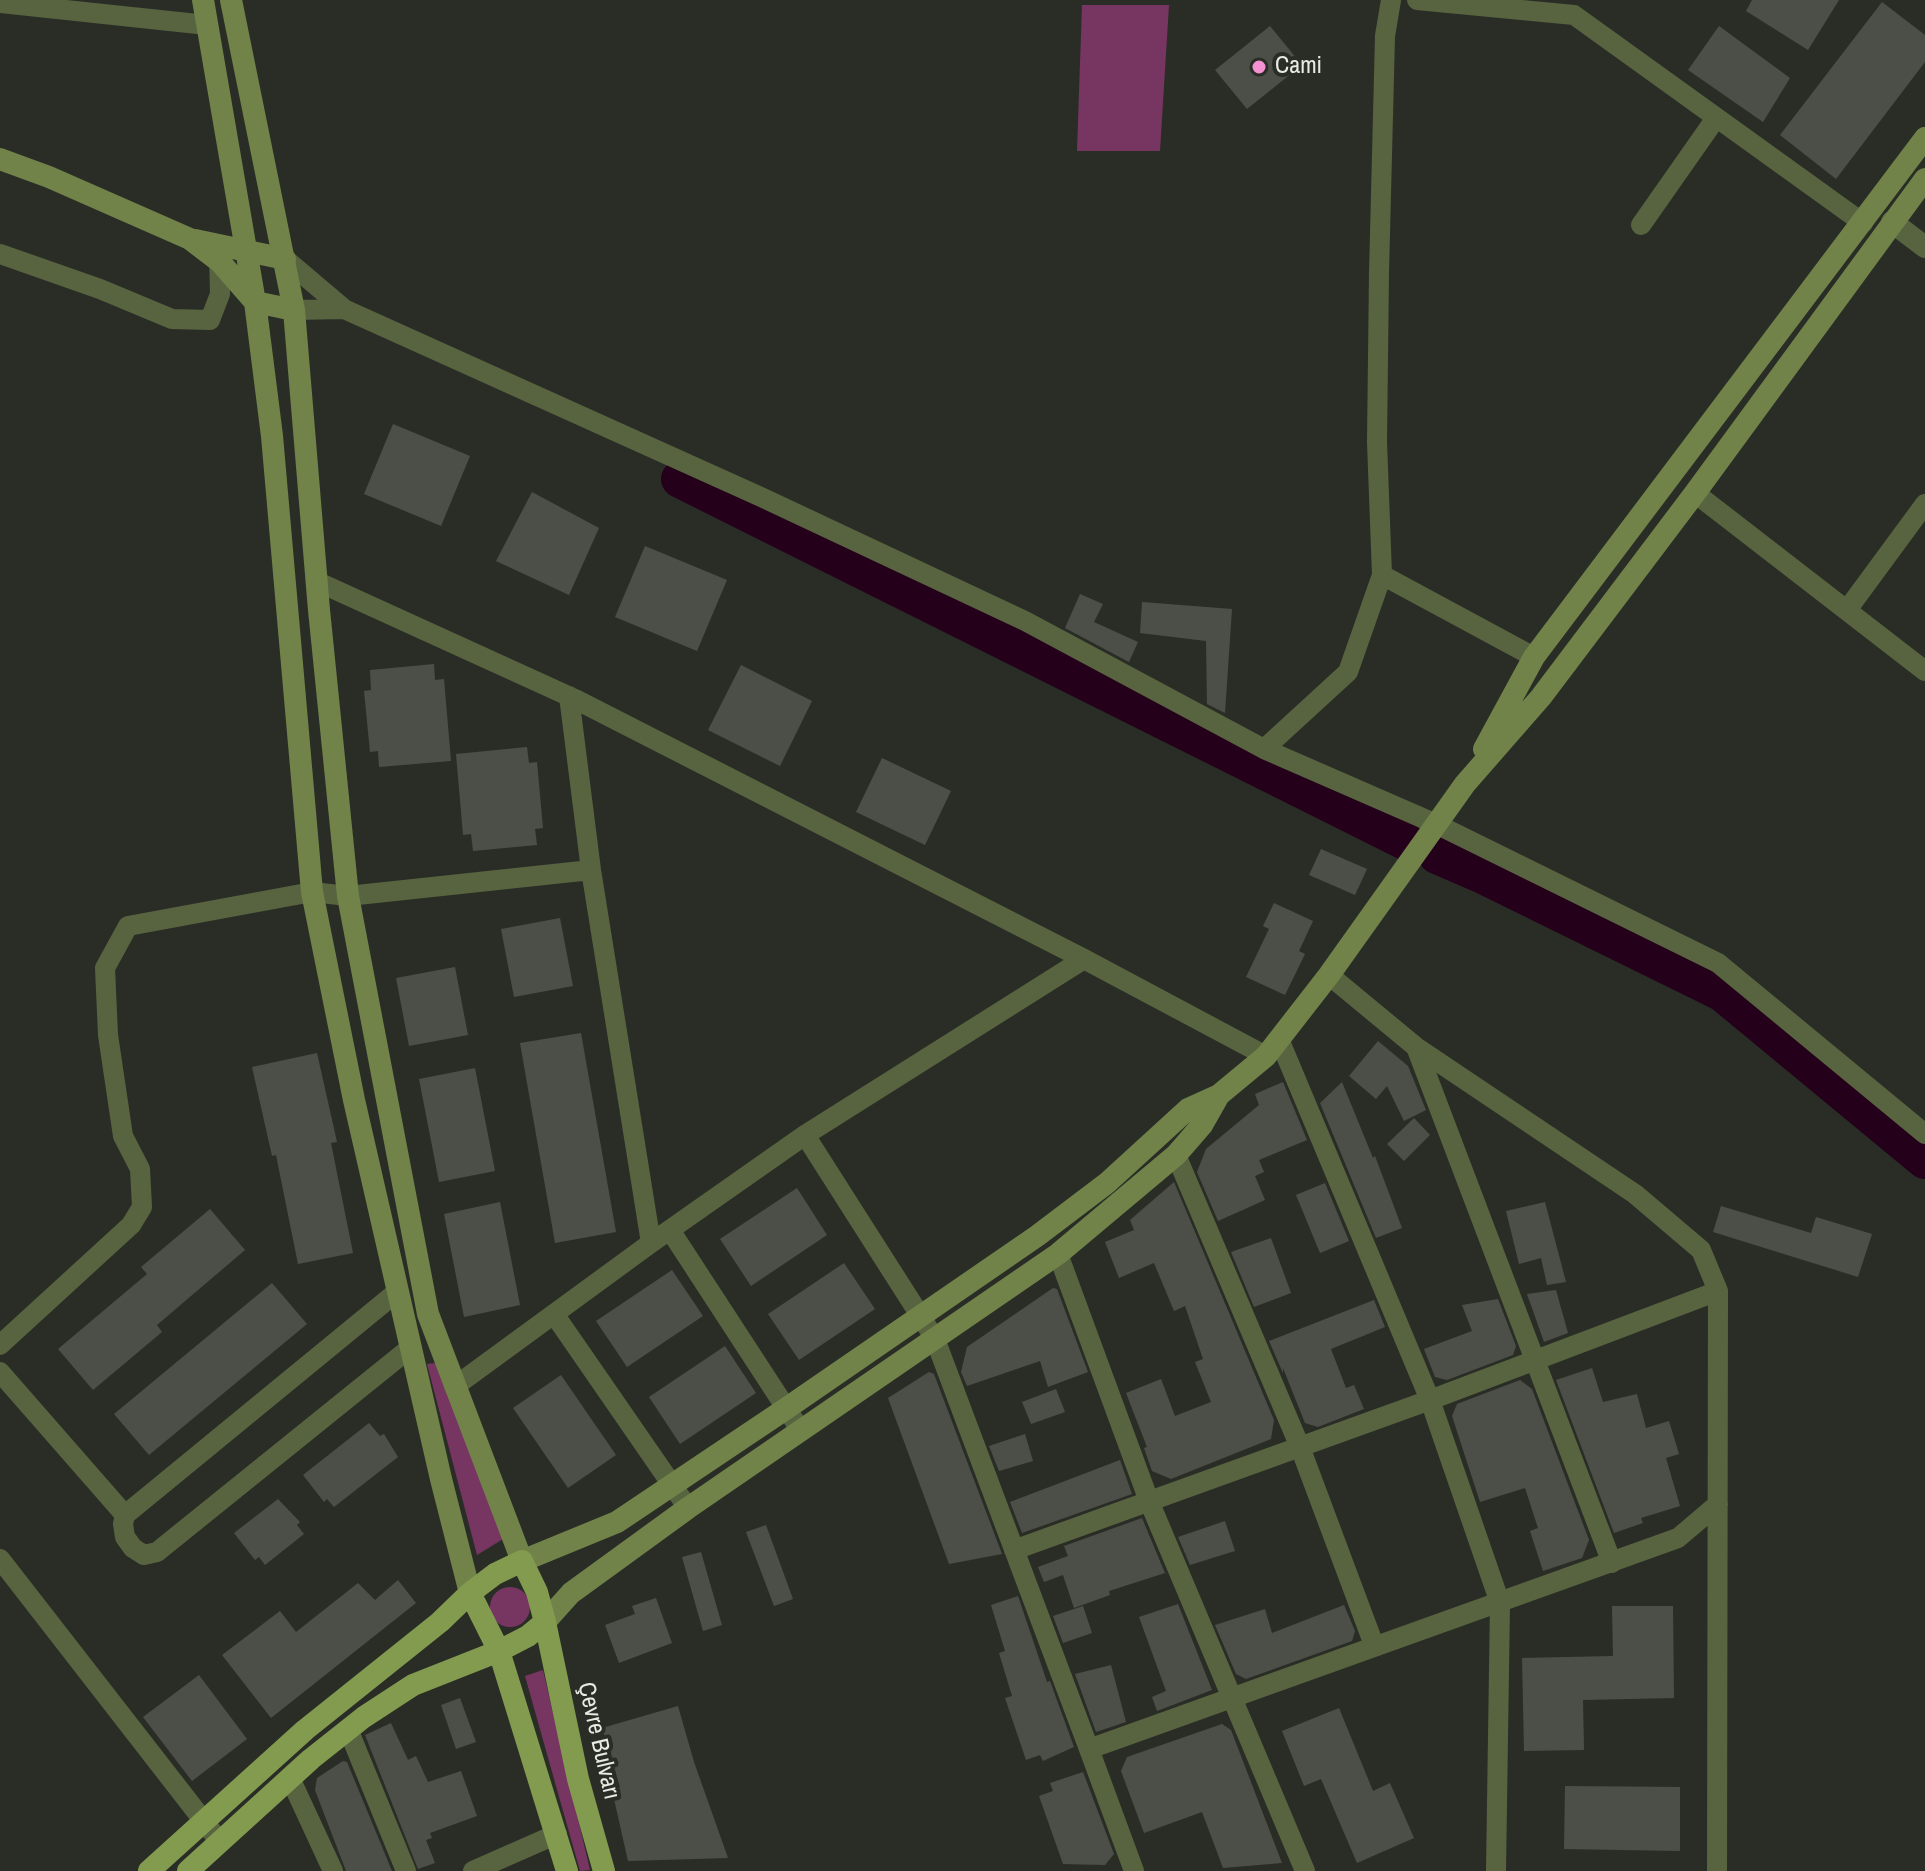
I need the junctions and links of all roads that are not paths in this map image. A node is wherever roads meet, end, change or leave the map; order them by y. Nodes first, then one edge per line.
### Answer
1 (203, 0) edge
2 (231, 0) edge
3 (1391, 0) edge
4 (1417, 0) edge
5 (0, 3) edge
6 (1575, 8) edge
7 (207, 25) junction
8 (1716, 118) junction
9 (1925, 138) edge
10 (0, 159) edge
11 (1925, 179) edge
12 (1892, 222) junction
13 (1863, 223) junction
14 (1641, 225) dead end
15 (1925, 247) edge
16 (245, 249) junction
17 (220, 253) junction
18 (0, 254) edge
19 (285, 259) junction
20 (255, 302) junction
21 (344, 309) junction
22 (294, 310) junction
23 (1695, 493) junction
24 (1925, 504) edge
25 (1382, 575) junction
26 (316, 581) junction
27 (1847, 610) junction
28 (1534, 657) junction
29 (1925, 671) edge
30 (569, 696) junction
31 (1264, 749) junction
32 (1465, 784) junction
33 (1436, 824) junction
34 (591, 870) junction
35 (312, 892) junction
36 (348, 896) junction
37 (1084, 959) junction
38 (1329, 975) junction
39 (1416, 1047) junction
40 (1272, 1048) junction
41 (1219, 1095) junction
42 (1925, 1134) edge
43 (805, 1135) junction
44 (1176, 1155) junction
45 (670, 1230) junction
46 (651, 1243) junction
47 (1058, 1254) junction
48 (398, 1291) junction
49 (1718, 1291) junction
50 (554, 1314) junction
51 (920, 1316) junction
52 (935, 1339) junction
53 (0, 1345) edge
54 (410, 1348) junction
55 (1536, 1359) junction
56 (0, 1372) edge
57 (454, 1387) junction
58 (1430, 1400) junction
59 (787, 1408) junction
60 (801, 1431) junction
61 (1300, 1447) junction
62 (672, 1485) junction
63 (1149, 1501) junction
64 (1718, 1504) junction
65 (688, 1508) junction
66 (125, 1515) junction
67 (1014, 1550) junction
68 (0, 1559) edge
69 (522, 1561) junction
70 (1612, 1563) junction
71 (470, 1593) junction
72 (1500, 1603) junction
73 (545, 1622) junction
74 (1374, 1645) junction
75 (499, 1651) junction
76 (1232, 1697) junction
77 (348, 1729) junction
78 (1089, 1749) junction
79 (290, 1778) junction
80 (205, 1821) junction
81 (557, 1834) junction
82 (220, 1842) junction
83 (149, 1871) edge
84 (188, 1871) edge
85 (333, 1871) edge
86 (406, 1871) edge
87 (473, 1871) edge
88 (567, 1871) edge
89 (604, 1871) edge
90 (1134, 1871) edge
91 (1305, 1871) edge
92 (1496, 1871) edge
93 (1717, 1871) edge

1 - 7 main road
2 - 19 main road
3 - 25 street
4 - 6 street
5 - 7 street
6 - 8 street
7 - 16 main road
8 - 13 street
8 - 14 street
9 - 13 main road
10 - 17 main road
11 - 12 main road
12 - 15 street
12 - 23 main road
13 - 28 main road
16 - 17 main road
16 - 19 main road
16 - 20 main road
17 - 18 street
17 - 20 main road
19 - 21 street
19 - 22 main road
20 - 22 main road
20 - 35 main road
21 - 22 street
21 - 31 street
22 - 26 main road
23 - 27 street
23 - 32 main road
24 - 27 street
25 - 28 street
25 - 31 street
26 - 30 street
26 - 36 main road
27 - 29 street
28 - 32 main road
30 - 34 street
30 - 37 street
31 - 33 street
32 - 33 main road
33 - 38 main road
33 - 42 street
34 - 36 street
34 - 46 street
35 - 36 street
35 - 48 main road
35 - 53 street
36 - 57 main road
37 - 40 street
37 - 43 street
38 - 39 street
38 - 40 main road
39 - 49 street
39 - 55 street
40 - 41 main road
40 - 58 street
41 - 44 main road
41 - 51 main road
43 - 45 street
43 - 51 street
44 - 47 main road
44 - 61 street
45 - 46 street
45 - 59 street
46 - 50 street
47 - 52 main road
47 - 63 street
48 - 54 main road
48 - 66 street
49 - 55 street
49 - 64 street
50 - 57 street
50 - 62 street
51 - 52 street
51 - 59 main road
52 - 60 main road
52 - 67 street
54 - 66 street
54 - 71 main road
55 - 58 street
55 - 70 street
56 - 66 street
57 - 69 main road
58 - 61 street
58 - 72 street
59 - 60 street
59 - 62 main road
60 - 65 main road
61 - 63 street
61 - 74 street
62 - 65 street
62 - 69 main road
63 - 67 street
63 - 76 street
64 - 70 street
64 - 93 street
65 - 73 main road
67 - 78 street
68 - 80 street
69 - 71 main road
69 - 73 main road, Çevre Bulvarı
70 - 72 street
71 - 75 main road
71 - 80 main road
72 - 74 street
72 - 92 street
73 - 75 main road
73 - 89 main road, Çevre Bulvarı
74 - 76 street
75 - 77 main road
75 - 81 main road
76 - 78 street
76 - 91 street
77 - 79 main road
77 - 86 street
78 - 90 street
79 - 82 main road
79 - 85 street
80 - 82 street
80 - 83 main road
81 - 87 street
81 - 88 main road
82 - 84 main road

